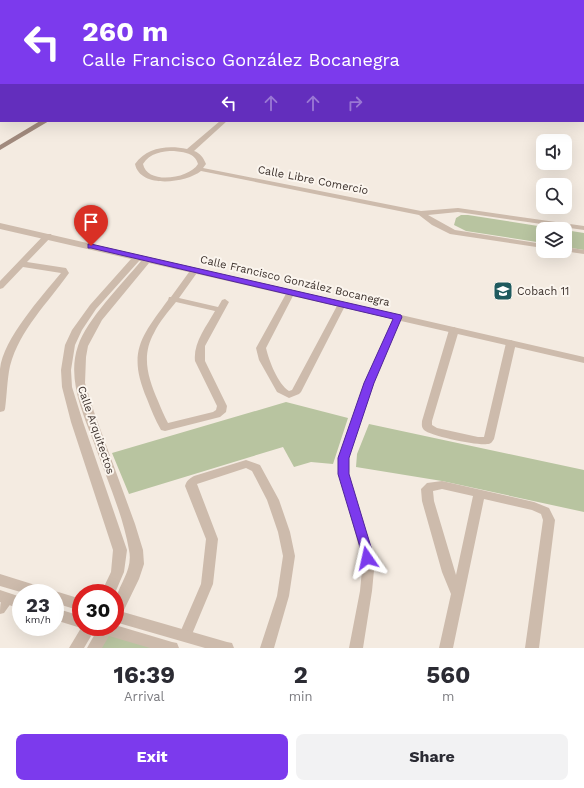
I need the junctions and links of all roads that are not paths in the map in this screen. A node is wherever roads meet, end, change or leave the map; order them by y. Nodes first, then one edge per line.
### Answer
1 (43, 122) edge
2 (223, 122) edge
3 (0, 148) edge
4 (189, 151) junction
5 (200, 169) junction
6 (421, 213) junction
7 (2, 228) edge
8 (584, 228) edge
9 (48, 236) junction
10 (536, 245) edge
11 (572, 250) edge
12 (584, 252) edge
13 (142, 258) junction
14 (21, 264) junction
15 (195, 270) junction
16 (0, 286) edge
17 (291, 292) junction
18 (172, 299) junction
19 (342, 304) junction
20 (398, 317) junction
21 (454, 330) junction
22 (511, 344) junction
23 (70, 345) junction
24 (83, 346) junction
25 (584, 360) edge
26 (0, 409) edge
27 (113, 479) junction
28 (99, 483) junction
29 (479, 494) junction
30 (0, 580) edge
31 (13, 584) edge
32 (113, 584) edge
33 (457, 593) junction
34 (124, 595) edge
35 (2, 601) edge
36 (12, 602) edge
37 (124, 617) edge
38 (124, 634) edge
39 (185, 635) junction
40 (83, 636) edge
41 (100, 636) edge
42 (76, 648) edge
43 (94, 648) edge
44 (172, 648) edge
45 (227, 648) edge
46 (267, 648) edge
47 (356, 648) edge
48 (446, 648) edge
49 (532, 648) edge

1 - 3 main road
2 - 4 street
4 - 5 street
4 - 5 street
5 - 6 street, Calle Libre Comercio
6 - 8 street, Calle Libre Comercio
6 - 10 street, Calle Libre Comercio
7 - 9 street, Calle Francisco González Bocanegra
9 - 13 street, Calle Francisco González Bocanegra
9 - 14 street
11 - 12 street
13 - 15 street, Calle Francisco González Bocanegra
13 - 23 street, Calle Arquitectos
13 - 24 street, Calle Arquitectos
14 - 16 street
14 - 26 street
15 - 17 street, Calle Francisco González Bocanegra
15 - 18 street
17 - 19 street, Calle Francisco González Bocanegra
17 - 19 street
18 - 18 street
19 - 20 street, Calle Francisco González Bocanegra
20 - 21 street, Calle Francisco González Bocanegra
20 - 47 street
21 - 22 street, Calle Francisco González Bocanegra
21 - 22 street
22 - 25 street, Calle Francisco González Bocanegra
23 - 24 street
23 - 28 street, Calle Arquitectos
24 - 27 street, Calle Arquitectos
27 - 28 street
27 - 34 street, Calle Arquitectos
28 - 32 street, Calle Arquitectos
29 - 33 street
29 - 33 street
29 - 49 street
30 - 31 street
33 - 48 street
35 - 36 street
37 - 39 street
38 - 44 street
39 - 45 street
39 - 46 street
40 - 42 street
41 - 43 street

